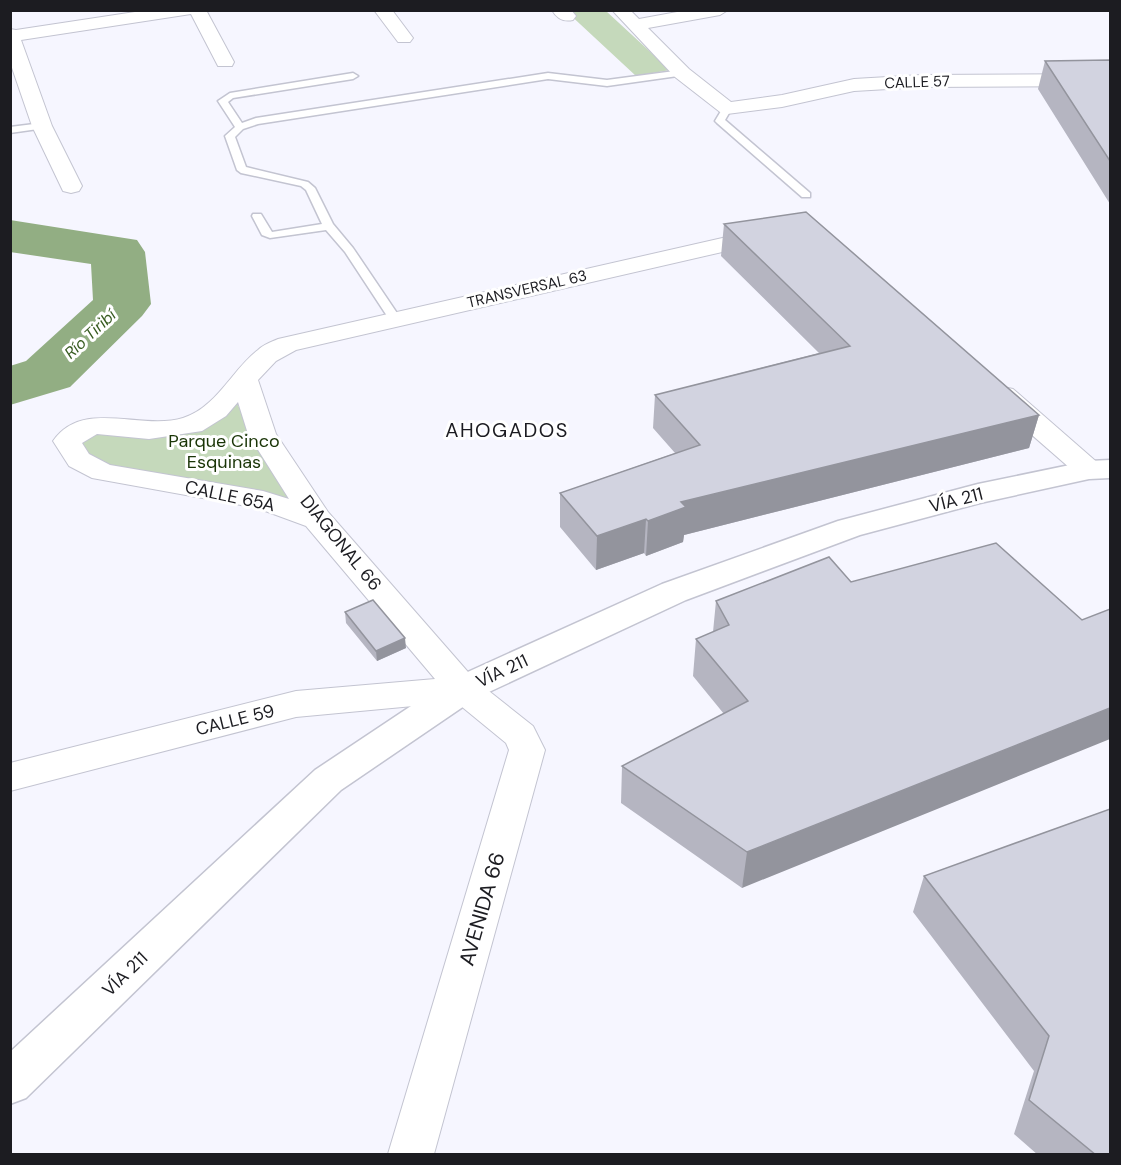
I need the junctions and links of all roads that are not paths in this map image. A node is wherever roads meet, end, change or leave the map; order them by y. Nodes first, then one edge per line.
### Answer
1 (187, 10) edge
2 (197, 10) edge
3 (382, 10) edge
4 (620, 10) edge
5 (720, 10) edge
6 (637, 26) junction
7 (12, 35) edge
8 (404, 38) dead end
9 (225, 62) dead end
10 (682, 73) junction
11 (353, 76) dead end
12 (1110, 80) edge
13 (727, 108) junction
14 (42, 126) junction
15 (240, 127) junction
16 (10, 130) edge
17 (71, 186) dead end
18 (806, 195) dead end
19 (257, 216) dead end
20 (328, 225) junction
21 (783, 231) edge
22 (395, 319) junction
23 (982, 377) edge
24 (245, 380) junction
25 (1100, 470) edge
26 (317, 519) junction
27 (463, 688) junction
28 (10, 777) edge
29 (10, 1083) edge
30 (411, 1155) edge

1 - 7 street
2 - 9 street
3 - 8 street
4 - 6 street
5 - 6 street
6 - 10 street
7 - 14 street
10 - 13 street
10 - 15 lane
11 - 15 lane
12 - 13 street, CALLE 57
13 - 18 lane
14 - 16 lane
14 - 17 street
15 - 20 lane
19 - 20 lane
20 - 22 lane
21 - 22 street, TRANSVERSAL 63
22 - 24 street, TRANSVERSAL 63
23 - 25 street
24 - 26 street, DIAGONAL 66
24 - 26 street, CALLE 65A
25 - 27 main road, VÍA 211
26 - 27 street, DIAGONAL 66
27 - 28 street, CALLE 59
27 - 29 main road, VÍA 211
27 - 30 street, AVENIDA 66

